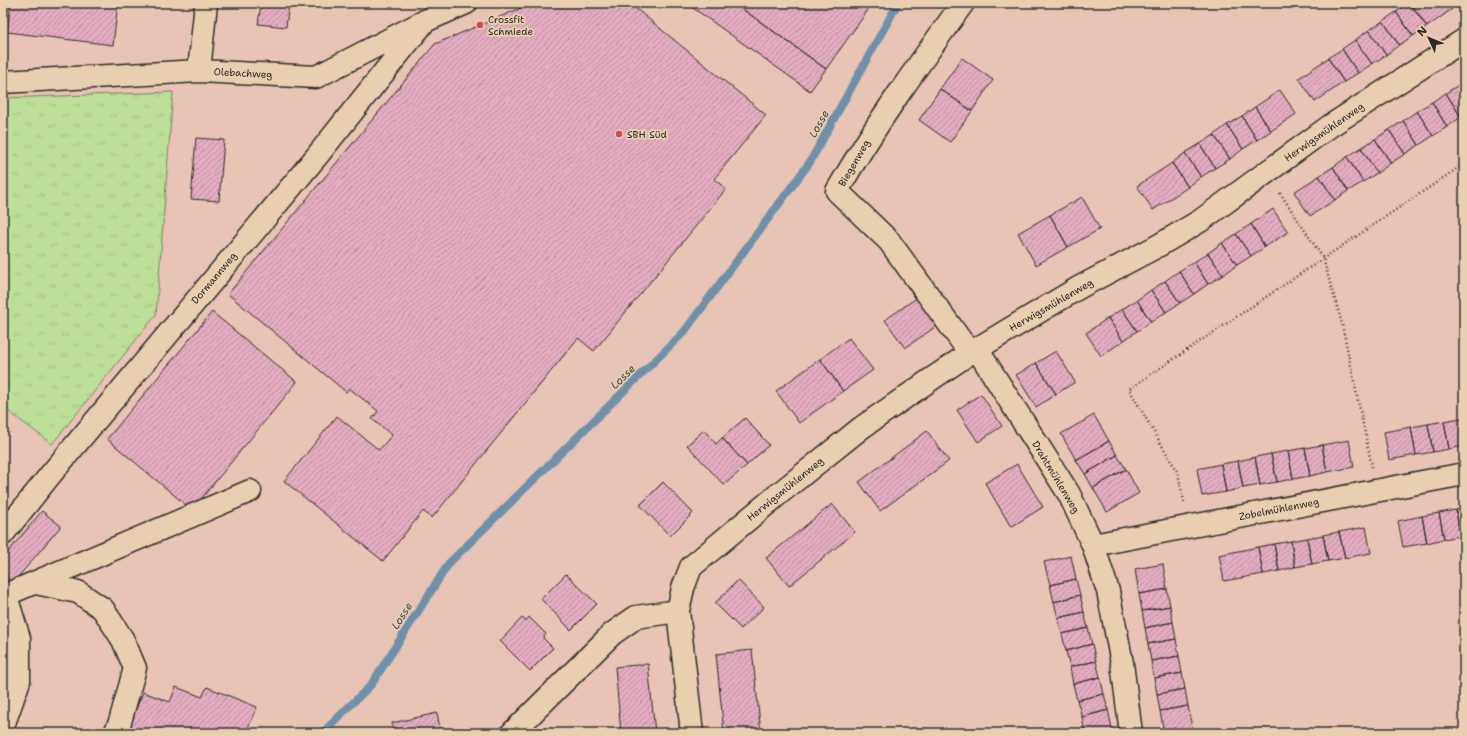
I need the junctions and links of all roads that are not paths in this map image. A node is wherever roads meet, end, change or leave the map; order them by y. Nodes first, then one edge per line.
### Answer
1 (206, 3) edge
2 (466, 3) edge
3 (963, 3) edge
4 (425, 21) junction
5 (1464, 40) edge
6 (199, 71) junction
7 (3, 82) edge
8 (973, 351) junction
9 (1464, 474) edge
10 (250, 491) dead end
11 (3, 534) edge
12 (1093, 545) junction
13 (36, 583) junction
14 (4, 596) edge
15 (678, 611) junction
16 (3, 726) edge
17 (115, 733) edge
18 (512, 733) edge
19 (692, 733) edge
20 (1131, 733) edge

1 - 6 street
2 - 4 street, Olebachweg
3 - 8 street, Biegenweg
4 - 6 street, Olebachweg
4 - 11 street, Dormannweg
5 - 8 street, Herwigsmühlenweg
6 - 7 street, Olebachweg
8 - 12 street, Drahtmühlenweg
8 - 15 street, Herwigsmühlenweg
9 - 12 street, Zobelmühlenweg
10 - 13 street
12 - 20 street, Drahtmühlenweg
13 - 14 street
13 - 17 street
14 - 16 street
15 - 18 street
15 - 19 street, Herwigsmühlenweg

